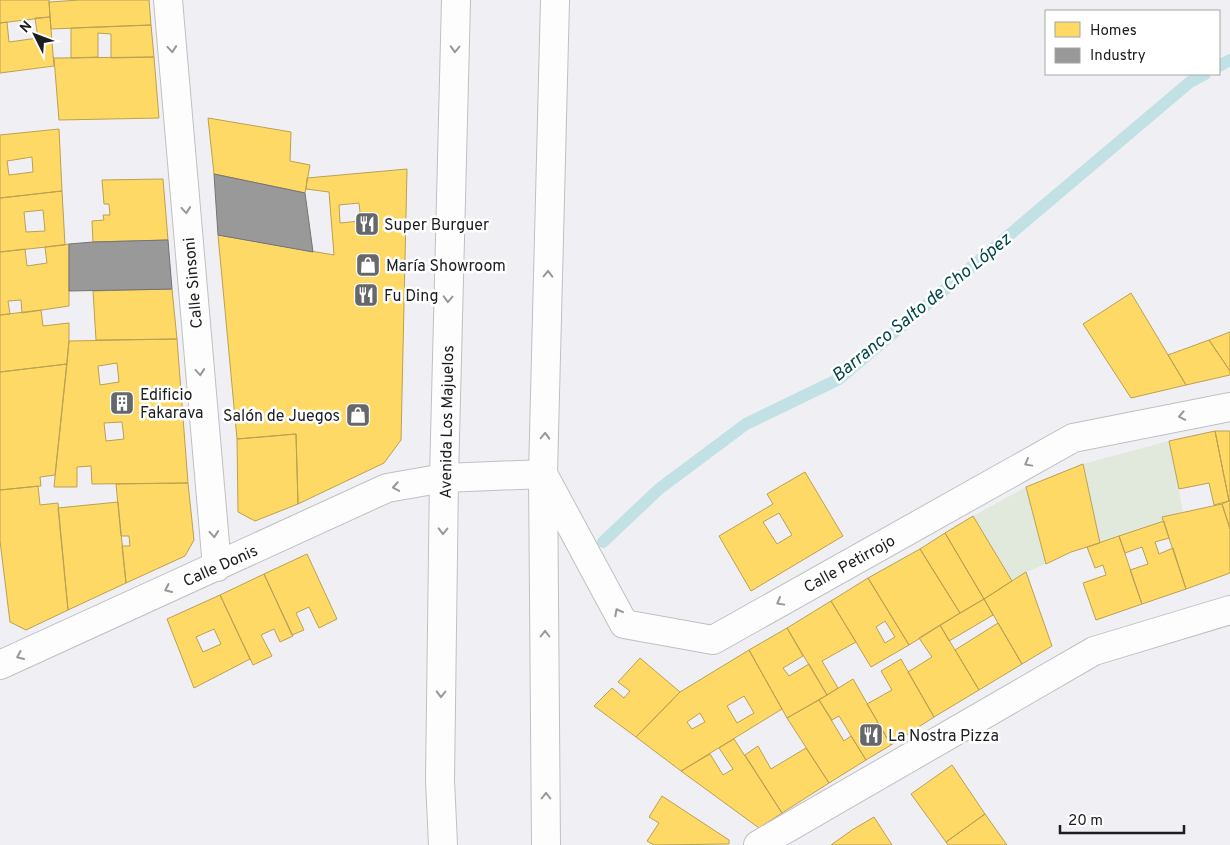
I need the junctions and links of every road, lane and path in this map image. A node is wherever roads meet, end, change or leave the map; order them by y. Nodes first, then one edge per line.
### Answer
1 (168, 0) edge
2 (456, 0) edge
3 (555, 0) edge
4 (1230, 407) edge
5 (543, 474) junction
6 (444, 478) junction
7 (217, 567) junction
8 (1230, 610) edge
9 (0, 665) edge
10 (443, 845) edge
11 (546, 845) edge
12 (758, 845) edge

1 -> 7 street, Calle Sinsoni
2 -> 6 street, Avenida Los Majuelos
5 -> 3 street
4 -> 5 street, Calle Petirrojo
5 - 6 street, Calle Donis
11 -> 5 street
6 -> 7 street, Calle Donis
6 -> 10 street, Avenida Los Majuelos
7 -> 9 street, Calle Donis
8 - 12 street

